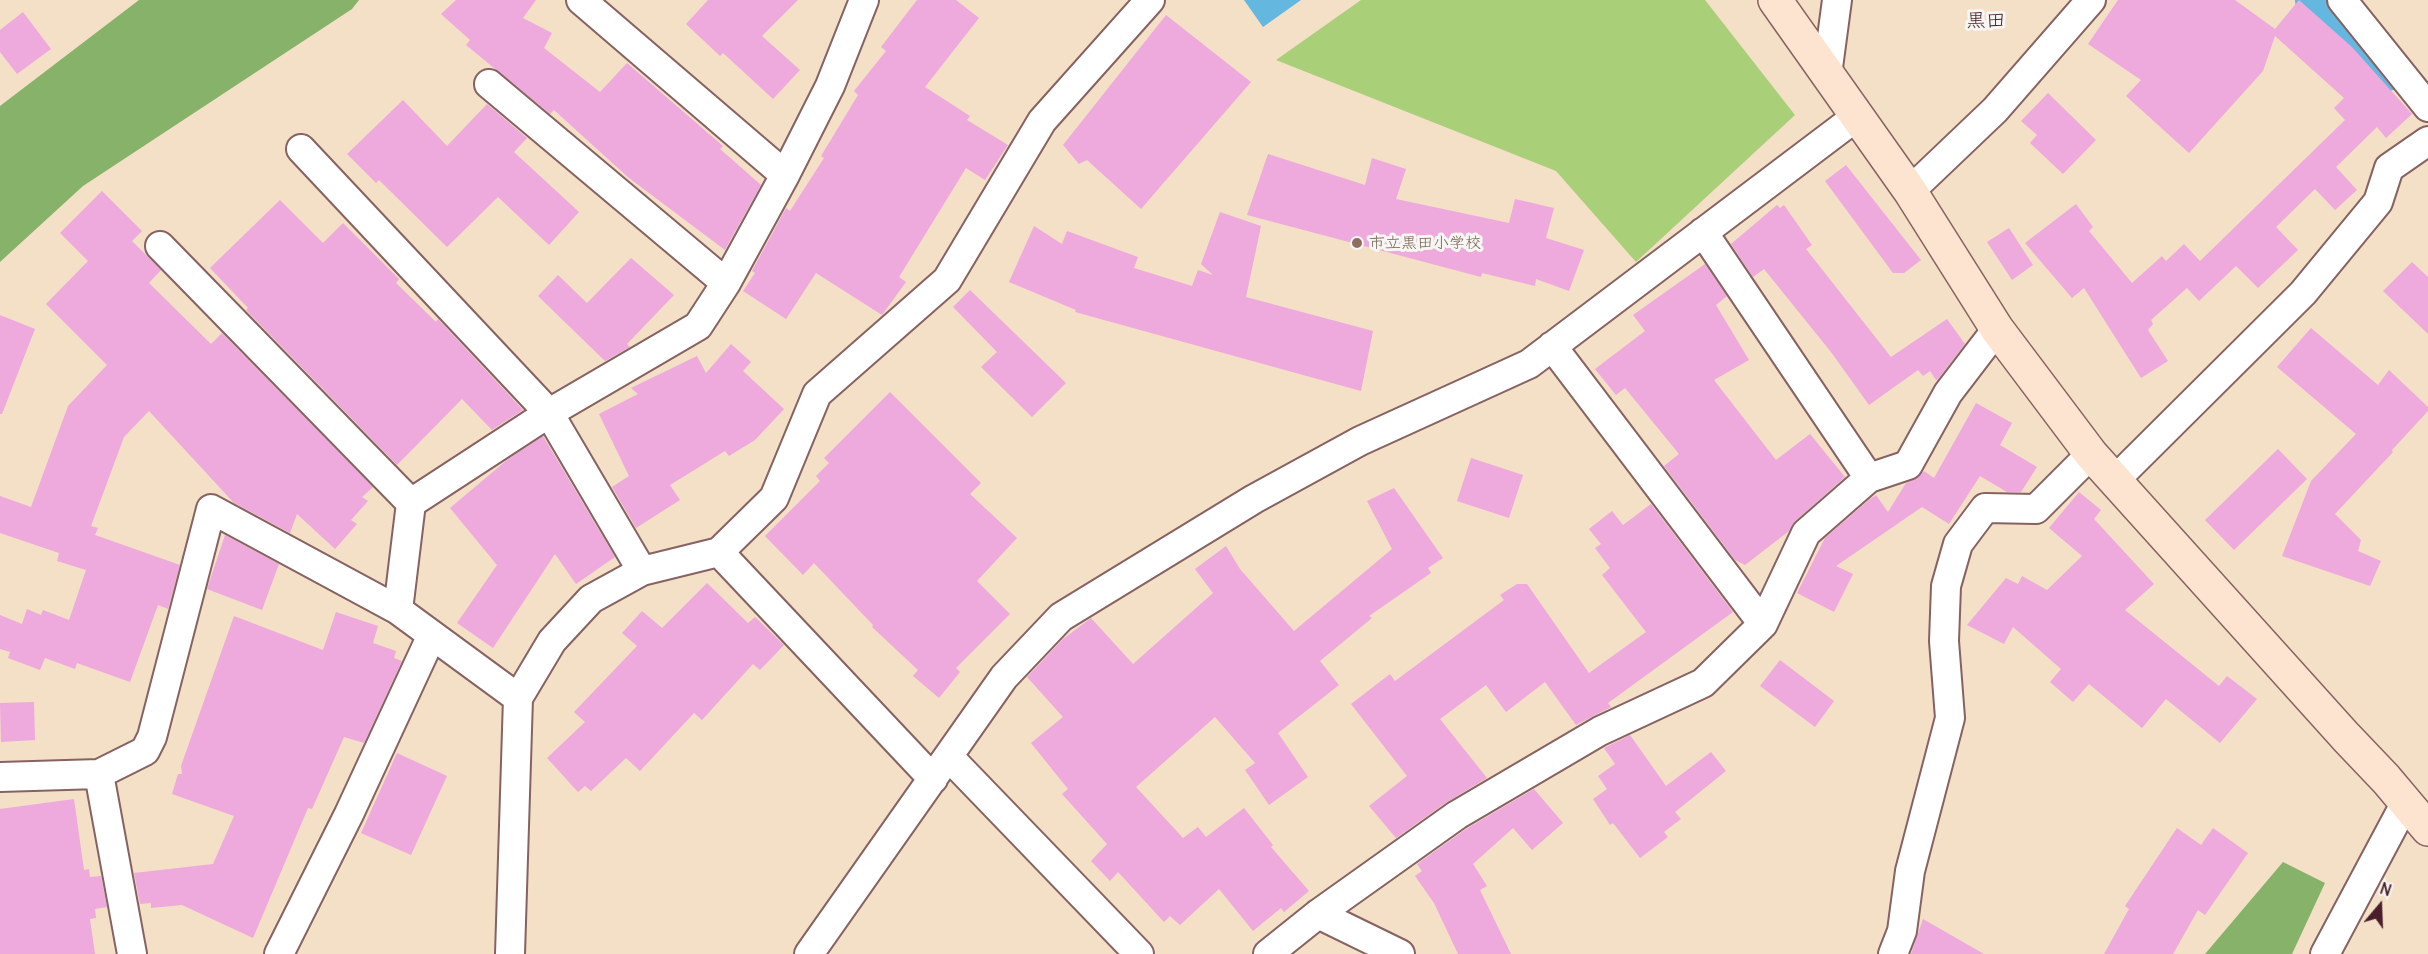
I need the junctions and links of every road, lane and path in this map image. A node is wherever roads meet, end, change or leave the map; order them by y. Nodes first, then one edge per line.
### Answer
1 (581, 0) edge
2 (864, 0) edge
3 (1150, 0) edge
4 (1775, 0) edge
5 (1836, 0) edge
6 (2091, 0) edge
7 (2342, 0) edge
8 (1827, 75) junction
9 (489, 84) dead end
10 (2428, 107) edge
11 (1856, 117) junction
12 (2428, 141) edge
13 (301, 149) dead end
14 (785, 176) junction
15 (1910, 191) junction
16 (1703, 232) junction
17 (160, 246) dead end
18 (726, 283) junction
19 (1997, 330) junction
20 (1552, 346) junction
21 (549, 413) junction
22 (2091, 454) junction
23 (1869, 478) junction
24 (2115, 480) junction
25 (411, 503) junction
26 (719, 552) junction
27 (642, 571) junction
28 (398, 610) junction
29 (1763, 624) junction
30 (432, 635) junction
31 (518, 698) junction
32 (941, 768) junction
33 (99, 774) junction
34 (0, 777) edge
35 (2406, 802) junction
36 (2428, 829) edge
37 (1318, 914) junction
38 (132, 954) edge
39 (279, 954) edge
40 (510, 954) edge
41 (809, 954) edge
42 (1139, 954) edge
43 (1268, 954) edge
44 (1400, 954) edge
45 (1893, 954) edge
46 (2325, 954) edge

1 - 14 street
2 - 14 street
3 - 26 street
4 - 8 street
5 - 8 street
6 - 15 street
7 - 10 street
8 - 11 street
9 - 18 street
11 - 15 street
11 - 16 street
12 - 24 street
13 - 21 street
14 - 18 street
15 - 19 street
16 - 20 street
16 - 23 street
17 - 25 street
18 - 21 street
19 - 22 street
19 - 23 street
20 - 29 street
20 - 32 street
21 - 25 street
21 - 27 street
22 - 24 street
22 - 45 street
23 - 29 street
24 - 35 street
25 - 28 street
26 - 27 street
26 - 32 street
27 - 31 street
28 - 30 street
28 - 33 street
29 - 37 street
30 - 31 street
30 - 39 street
31 - 40 street
32 - 41 street
32 - 42 street
33 - 34 street
33 - 38 street
35 - 36 street
35 - 46 street
37 - 43 street
37 - 44 street

